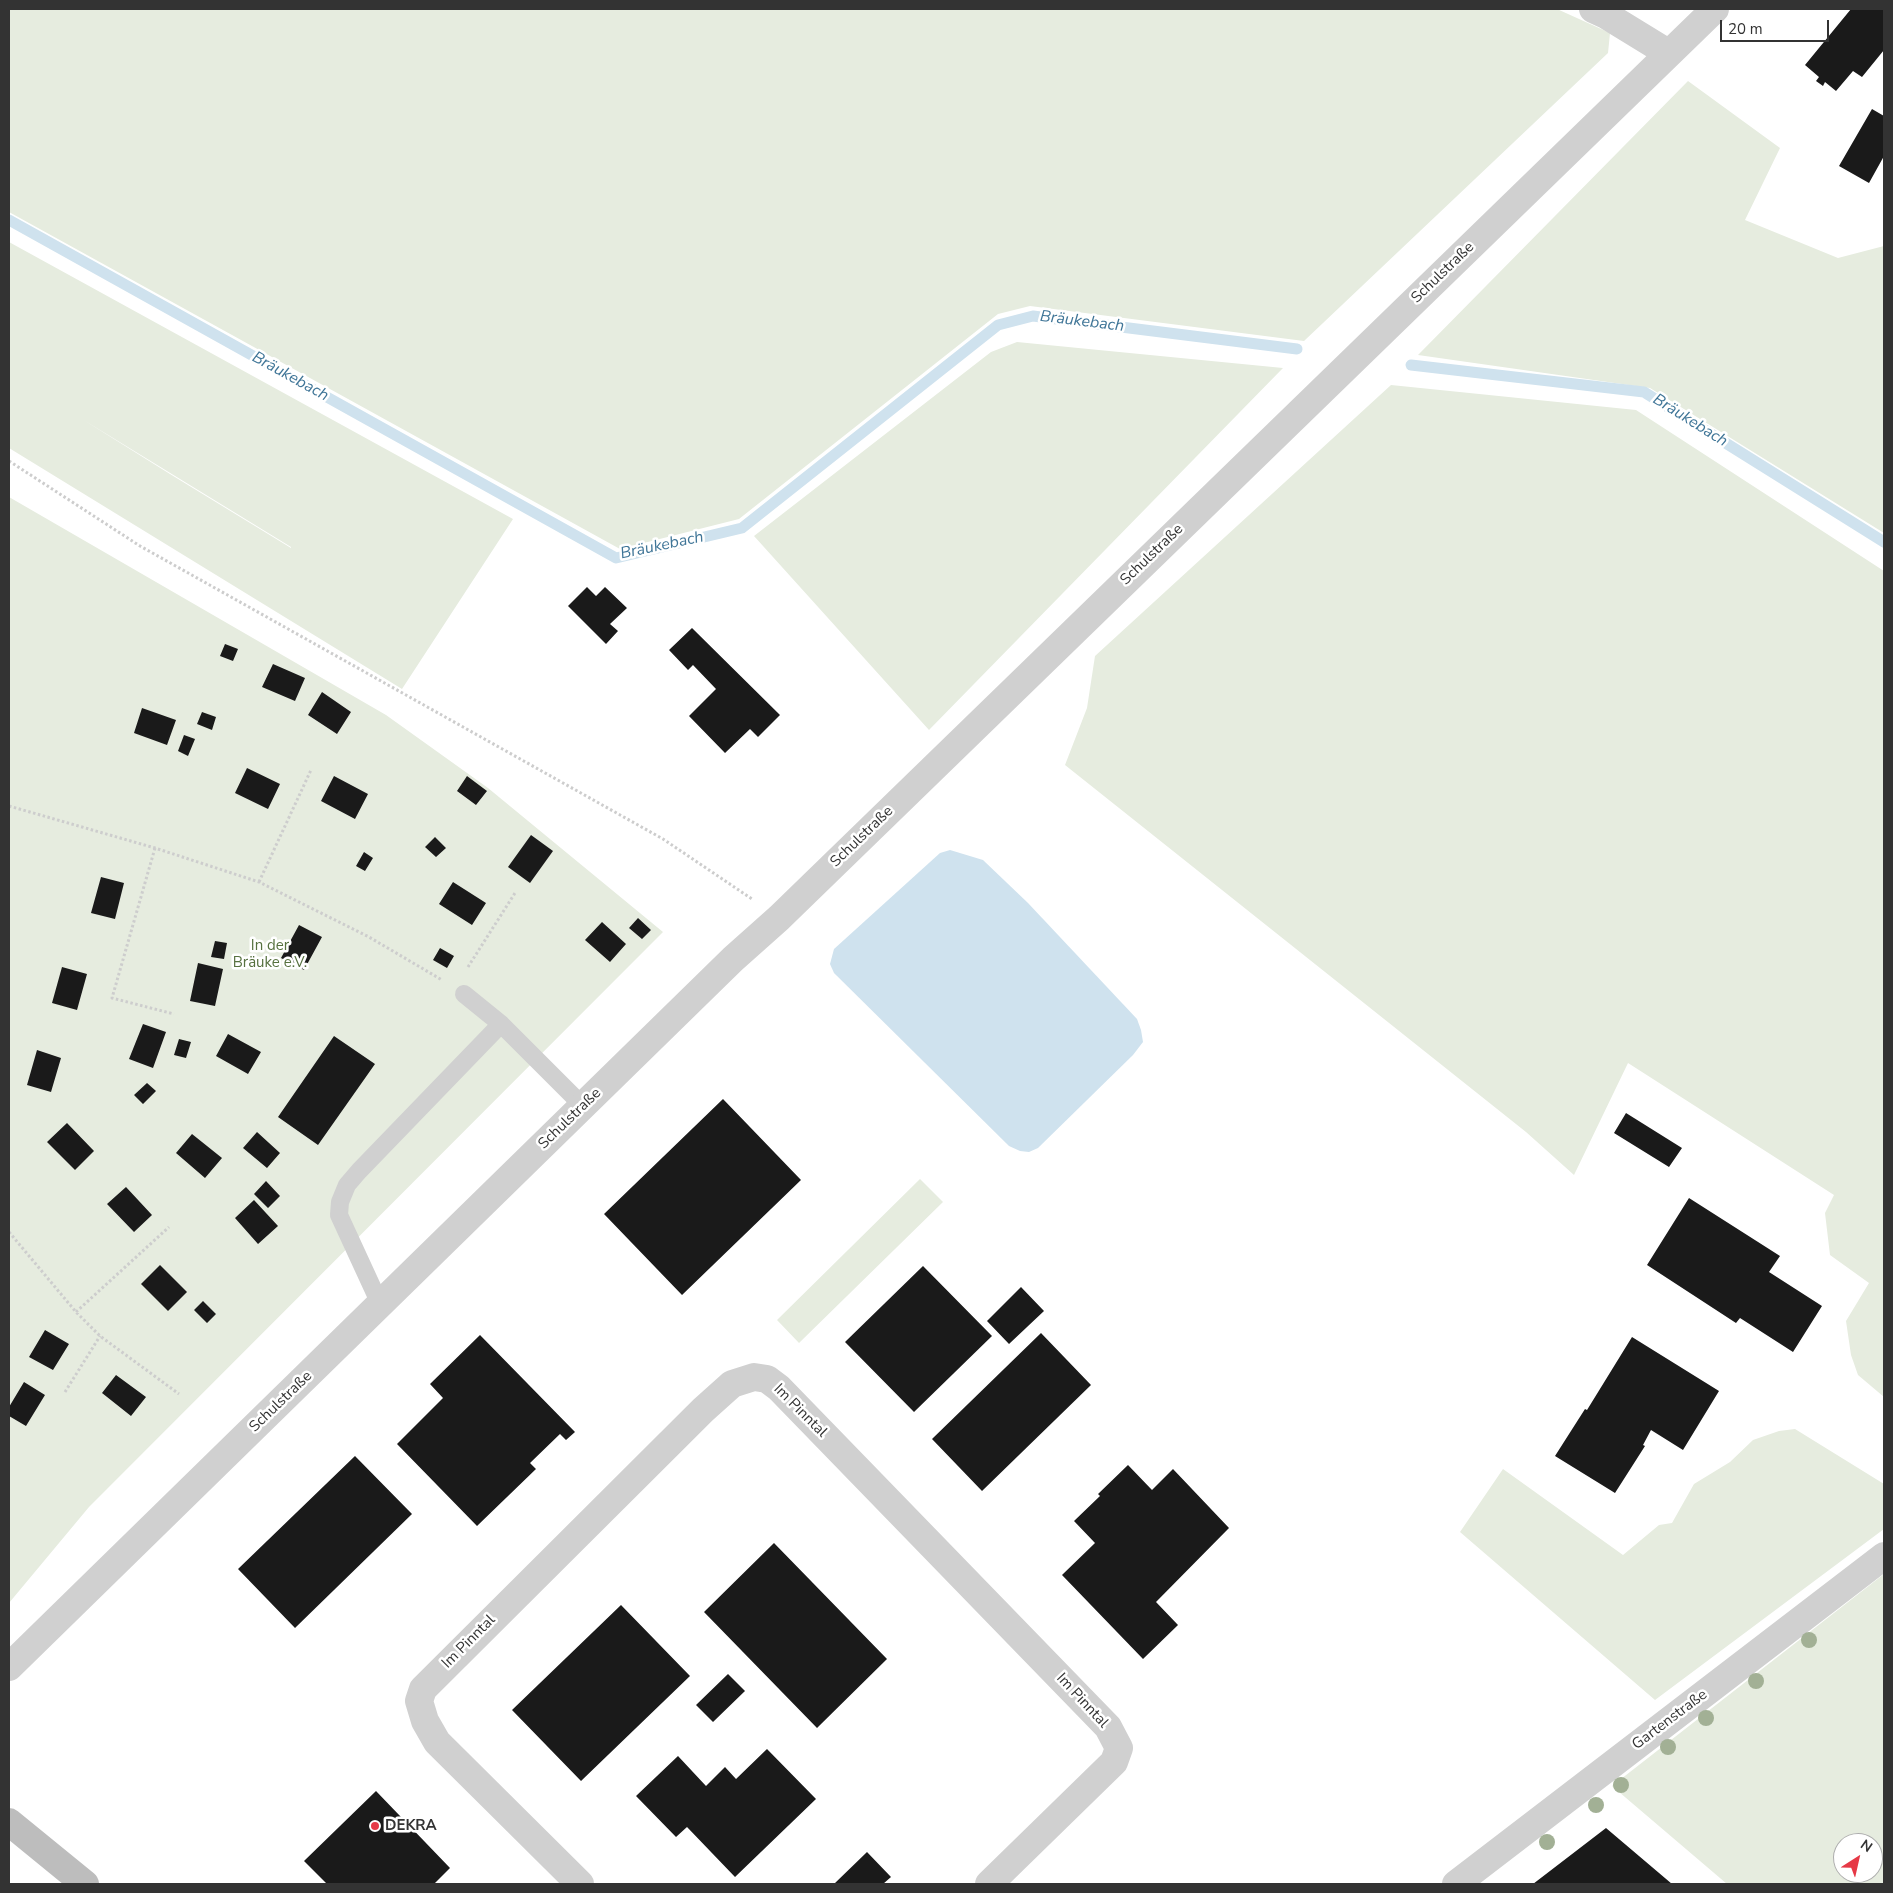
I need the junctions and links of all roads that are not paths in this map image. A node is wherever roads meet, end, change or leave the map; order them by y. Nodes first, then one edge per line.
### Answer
1 (1593, 9) edge
2 (1716, 9) edge
3 (1668, 53) junction
4 (459, 991) road end
5 (501, 1024) junction
6 (583, 1106) junction
7 (380, 1304) junction
8 (1884, 1556) edge
9 (9, 1667) edge
10 (9, 1822) edge
11 (85, 1884) edge
12 (580, 1884) edge
13 (989, 1884) edge
14 (1456, 1884) edge

1 - 3 street
2 - 3 street, Schulstraße
3 - 6 street, Schulstraße
4 - 5 lane
5 - 6 lane
5 - 7 lane
6 - 7 street, Schulstraße
7 - 9 street, Schulstraße
8 - 14 street, Gartenstraße
10 - 11 main road
12 - 13 street, Im Pinntal

